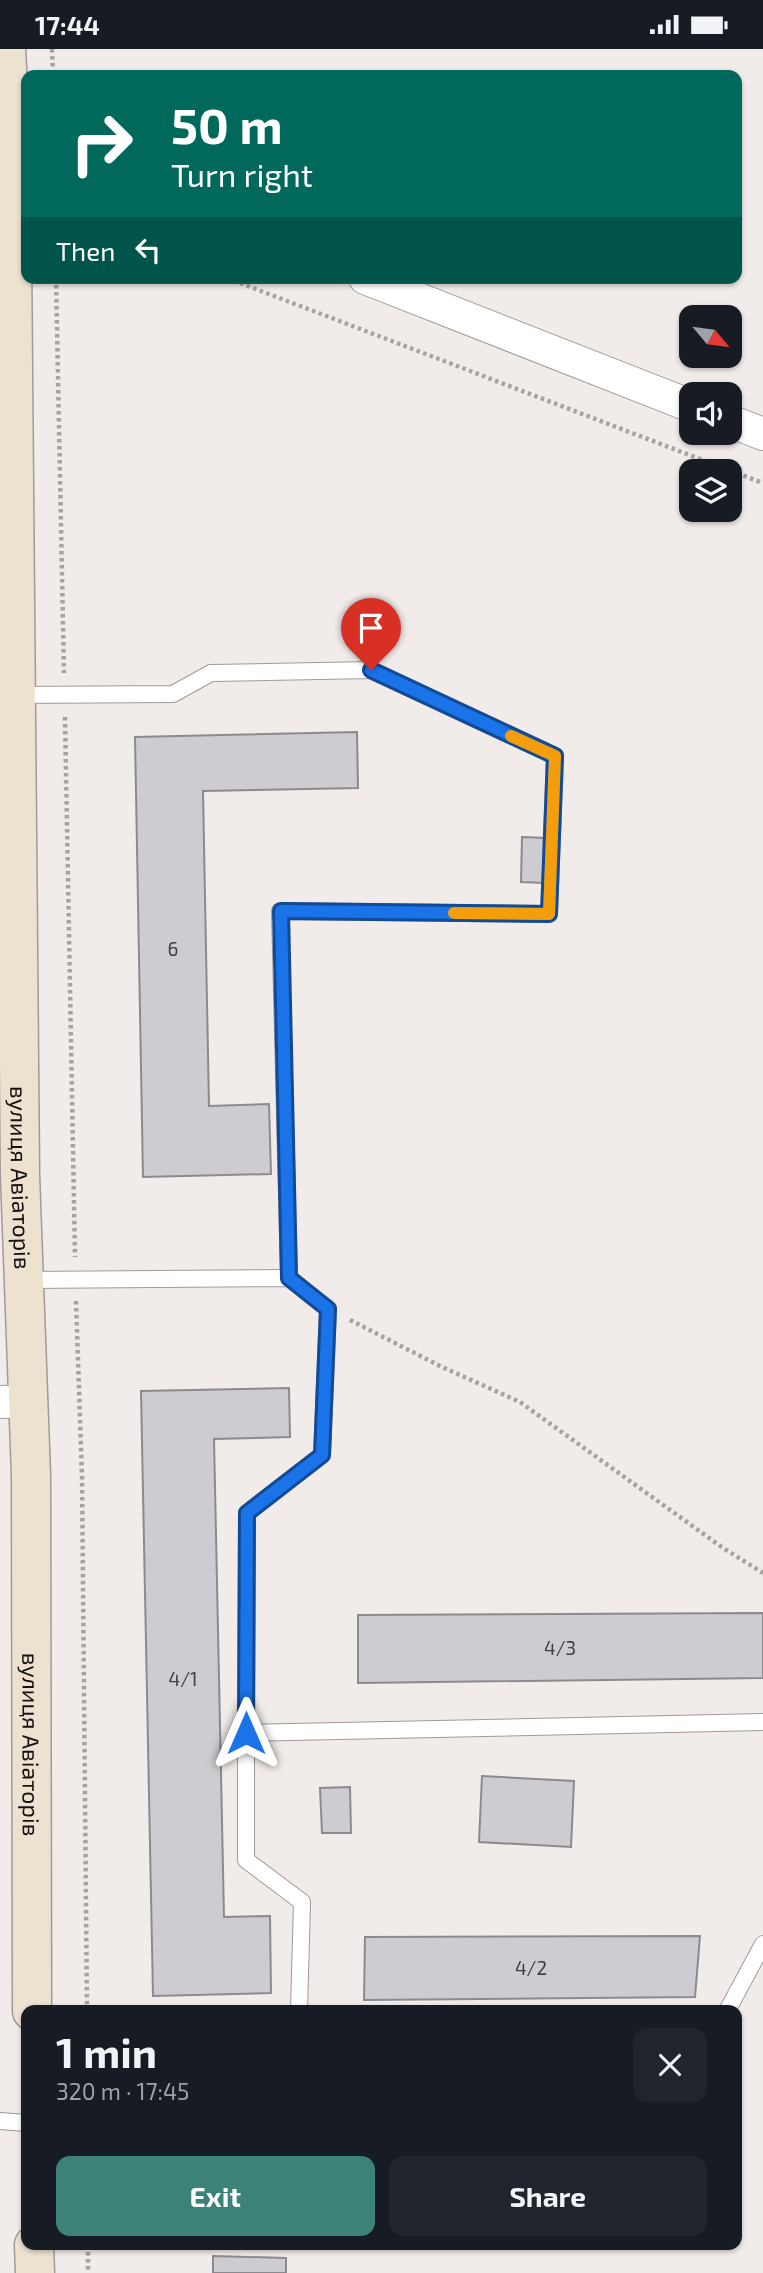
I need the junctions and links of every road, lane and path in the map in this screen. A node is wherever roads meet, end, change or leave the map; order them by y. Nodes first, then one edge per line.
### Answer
1 (6, 49) edge
2 (52, 49) edge
3 (53, 70) edge
4 (12, 141) edge
5 (56, 284) edge
6 (243, 284) edge
7 (380, 284) edge
8 (679, 401) edge
9 (742, 426) edge
10 (763, 434) edge
11 (763, 483) edge
12 (16, 695) junction
13 (64, 695) junction
14 (10, 1172) edge
15 (76, 1278) junction
16 (289, 1278) junction
17 (25, 1280) junction
18 (328, 1309) junction
19 (15, 1401) edge
20 (763, 1573) edge
21 (763, 1722) edge
22 (246, 1733) junction
23 (763, 1944) edge
24 (32, 2005) edge
25 (87, 2005) edge
26 (299, 2005) edge
27 (730, 2005) edge
28 (0, 2121) edge
29 (21, 2123) edge
30 (34, 2250) edge
31 (88, 2250) edge
32 (35, 2273) edge
33 (88, 2273) edge

1 - 4 street, вулиця Авіаторів
2 - 3 path
4 - 12 street, вулиця Авіаторів
5 - 13 path
6 - 11 path
7 - 8 street
9 - 10 street
12 - 13 lane
12 - 14 street, вулиця Авіаторів
13 - 15 path
13 - 16 lane
14 - 17 street, вулиця Авіаторів
15 - 16 lane
15 - 17 lane
15 - 25 path
16 - 18 lane
17 - 19 street, вулиця Авіаторів
18 - 20 path
18 - 22 lane
19 - 24 street, вулиця Авіаторів
21 - 22 lane
22 - 26 lane
23 - 27 lane
28 - 29 lane
30 - 32 street
31 - 33 path

